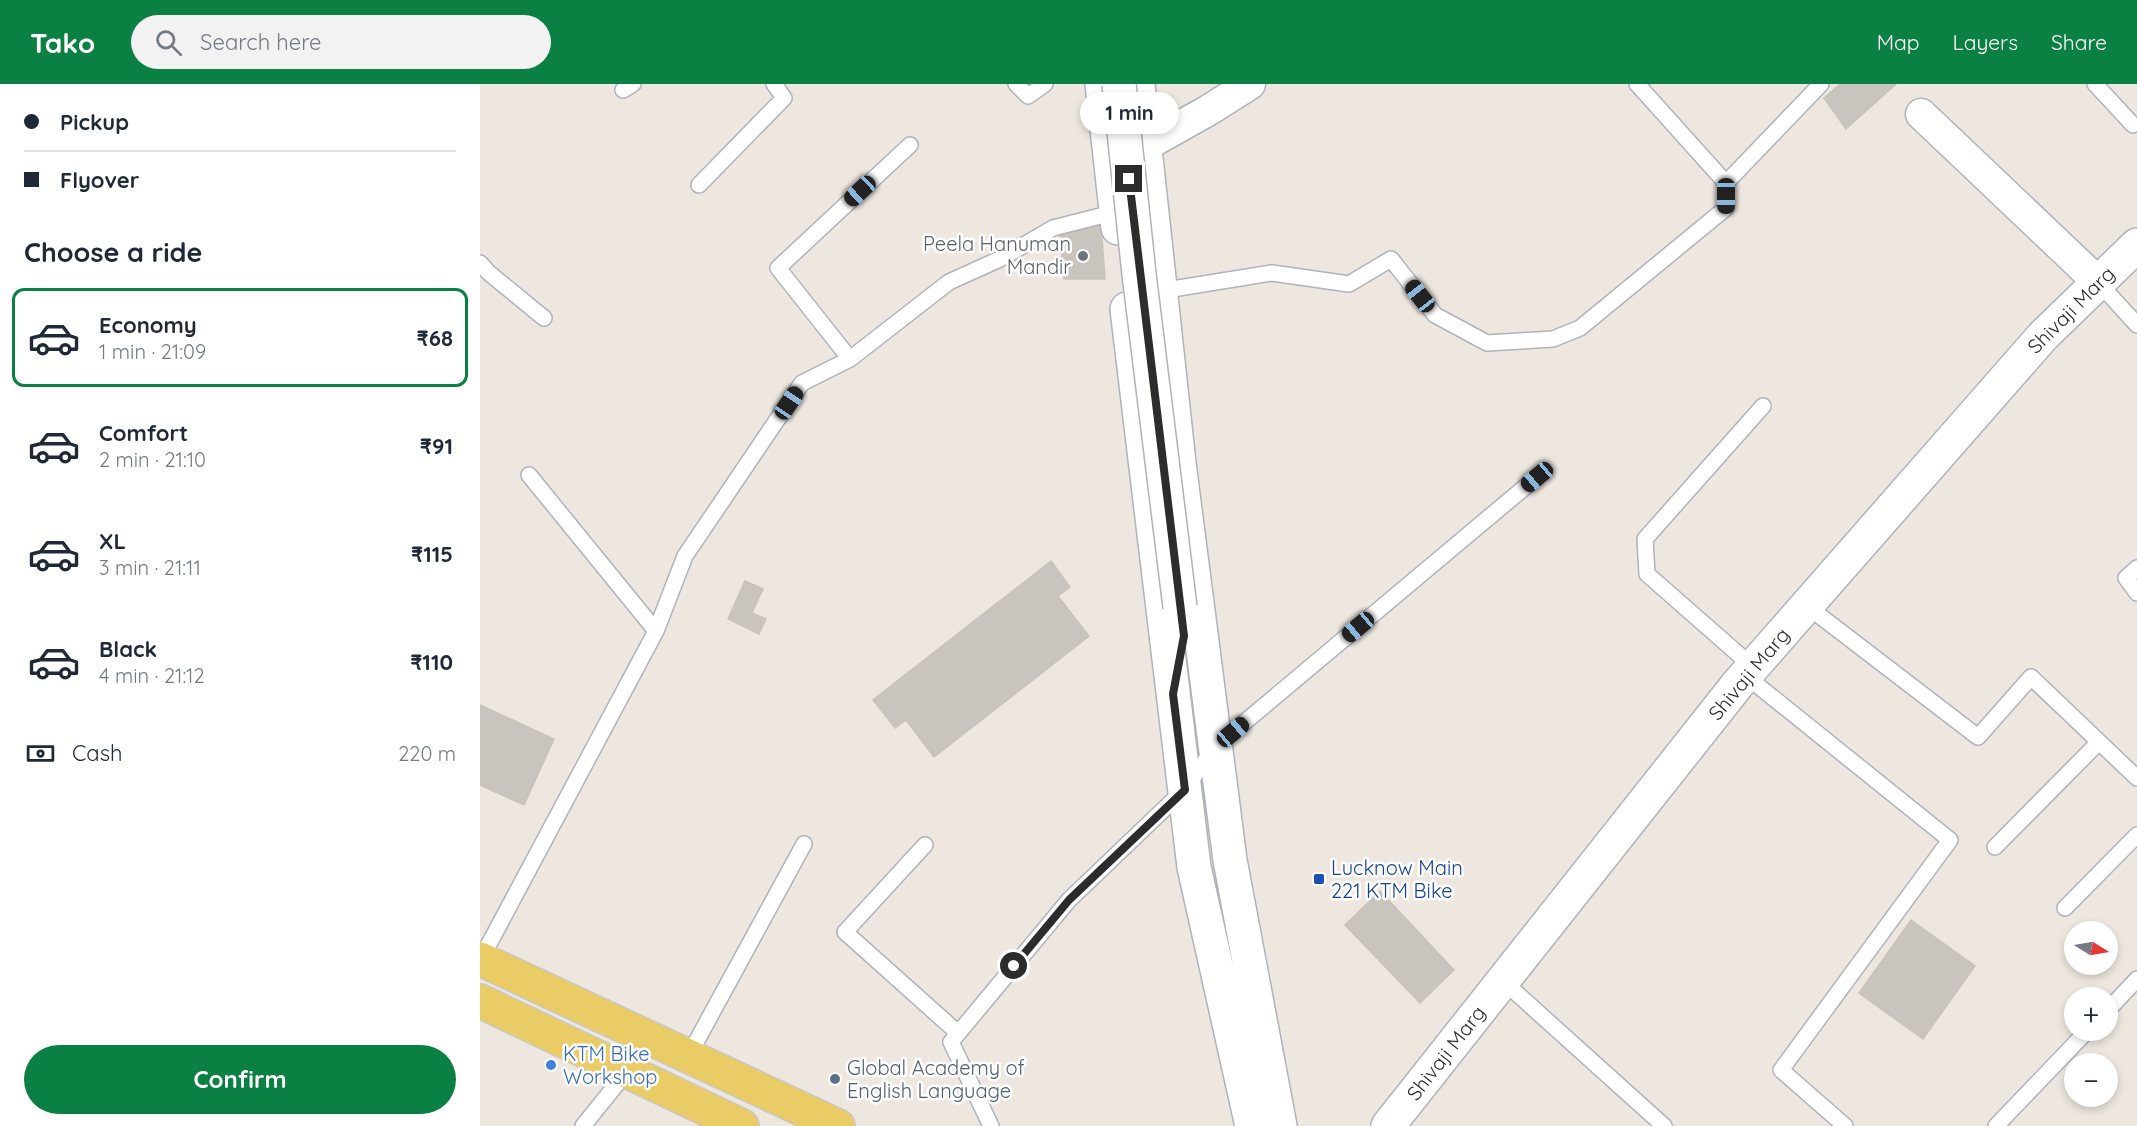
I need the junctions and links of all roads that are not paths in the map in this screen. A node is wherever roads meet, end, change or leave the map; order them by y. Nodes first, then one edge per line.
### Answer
1 (774, 84) edge
2 (1016, 84) edge
3 (1045, 84) edge
4 (1102, 84) edge
5 (1119, 84) edge
6 (1138, 84) edge
7 (1250, 84) edge
8 (1637, 84) edge
9 (1821, 84) edge
10 (2095, 84) edge
11 (1921, 114) dead end
12 (2133, 124) dead end
13 (909, 145) dead end
14 (1145, 146) junction
15 (1109, 153) junction
16 (1726, 183) junction
17 (699, 185) dead end
18 (1116, 212) junction
19 (2137, 245) edge
20 (483, 273) edge
21 (2098, 282) junction
22 (1160, 291) junction
23 (544, 318) dead end
24 (2137, 325) edge
25 (850, 359) junction
26 (1763, 406) dead end
27 (529, 475) dead end
28 (1537, 477) dead end
29 (2137, 568) edge
30 (2137, 592) edge
31 (1807, 606) junction
32 (1182, 622) junction
33 (656, 631) junction
34 (1749, 672) junction
35 (1208, 692) junction
36 (1173, 694) junction
37 (2099, 742) junction
38 (1215, 747) junction
39 (2137, 778) edge
40 (1185, 790) junction
41 (2137, 835) edge
42 (804, 844) dead end
43 (925, 845) dead end
44 (1995, 847) dead end
45 (2065, 908) dead end
46 (480, 959) edge
47 (2137, 979) edge
48 (1503, 981) junction
49 (2118, 999) edge
50 (480, 1001) edge
51 (958, 1033) junction
52 (647, 1035) junction
53 (2077, 1041) edge
54 (688, 1055) junction
55 (628, 1070) junction
56 (583, 1126) edge
57 (740, 1126) edge
58 (838, 1126) edge
59 (991, 1126) edge
60 (1252, 1126) edge
61 (1280, 1126) edge
62 (1388, 1126) edge
63 (1664, 1126) edge
64 (1845, 1126) edge
65 (1996, 1126) edge

1 - 17 lane
2 - 3 lane
4 - 15 main road
5 - 32 main road, bridge
6 - 14 main road
7 - 14 street
8 - 16 lane
9 - 16 lane
10 - 12 lane
11 - 21 street
13 - 25 lane
14 - 15 street
14 - 22 main road
15 - 18 main road
16 - 22 lane
18 - 25 lane
18 - 36 main road
19 - 21 main road, Shivaji Marg
20 - 23 lane
21 - 24 lane
21 - 31 main road, Shivaji Marg
22 - 35 main road
25 - 33 lane
26 - 34 lane
27 - 33 lane
28 - 38 lane
29 - 30 lane
31 - 34 main road, Shivaji Marg
31 - 37 lane
32 - 35 main road
32 - 36 main road
33 - 46 lane
34 - 48 main road, Shivaji Marg
34 - 64 lane
35 - 38 main road
36 - 40 main road
37 - 39 lane
37 - 44 lane
38 - 40 lane
38 - 61 main road
40 - 51 lane
40 - 60 main road
41 - 45 lane
42 - 54 lane
43 - 51 lane
46 - 52 main road
47 - 49 lane
48 - 62 main road, Shivaji Marg
48 - 63 lane
50 - 55 main road
51 - 59 lane
52 - 54 main road
52 - 55 lane
53 - 65 lane
54 - 58 main road
55 - 56 lane
55 - 57 main road

